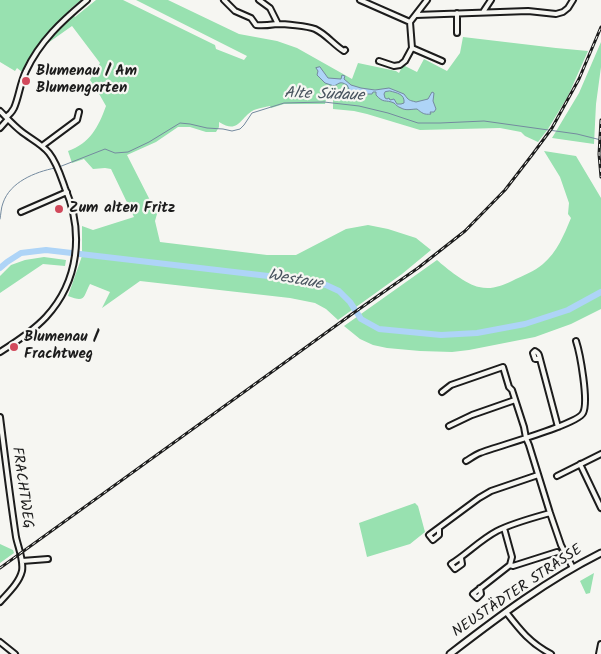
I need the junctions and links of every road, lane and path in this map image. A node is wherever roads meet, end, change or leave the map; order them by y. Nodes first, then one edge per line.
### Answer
1 (87, 0) edge
2 (259, 0) edge
3 (360, 0) edge
4 (427, 0) edge
5 (491, 0) edge
6 (573, 0) edge
7 (227, 1) edge
8 (483, 12) junction
9 (456, 13) junction
10 (416, 15) junction
11 (410, 22) junction
12 (278, 24) junction
13 (457, 33) dead end
14 (412, 48) junction
15 (345, 50) dead end
16 (379, 62) dead end
17 (442, 62) dead end
18 (0, 111) edge
19 (80, 112) dead end
20 (7, 118) junction
21 (0, 128) edge
22 (42, 146) junction
23 (67, 192) junction
24 (21, 212) dead end
25 (576, 340) dead end
26 (0, 352) edge
27 (540, 359) dead end
28 (442, 392) dead end
29 (515, 400) junction
30 (0, 417) edge
31 (449, 426) dead end
32 (558, 427) junction
33 (526, 438) junction
34 (601, 454) edge
35 (466, 461) dead end
36 (580, 464) junction
37 (538, 475) junction
38 (557, 476) dead end
39 (600, 502) edge
40 (601, 508) edge
41 (550, 513) junction
42 (504, 528) junction
43 (439, 529) dead end
44 (557, 552) dead end
45 (601, 553) edge
46 (48, 558) dead end
47 (461, 558) dead end
48 (22, 561) junction
49 (510, 565) junction
50 (573, 568) junction
51 (480, 588) dead end
52 (0, 602) edge
53 (506, 612) junction
54 (0, 642) edge
55 (601, 644) edge
56 (15, 654) edge
57 (450, 654) edge
58 (550, 654) edge
59 (598, 654) edge

1 - 20 street
2 - 12 street
3 - 11 street
4 - 10 street
5 - 8 street
6 - 8 street
7 - 12 street
8 - 9 street
9 - 10 street
9 - 13 street
10 - 11 street
11 - 14 street
12 - 15 street
14 - 16 street
14 - 17 street
18 - 20 street
19 - 22 street
20 - 21 street
20 - 22 street
22 - 23 street
23 - 24 street
23 - 26 street
25 - 32 street
27 - 32 street
28 - 29 street
29 - 31 street
29 - 33 street
30 - 48 street, FRACHTWEG
32 - 33 street
33 - 35 street
33 - 37 street
34 - 36 street
36 - 38 street
36 - 39 street
37 - 41 street
37 - 43 street
39 - 40 street
41 - 42 street
41 - 50 street
42 - 47 street
42 - 49 street
44 - 49 street
45 - 50 main road, NEUSTÄDTER STRASSE
46 - 48 street
48 - 52 street
49 - 51 street
50 - 53 main road, NEUSTÄDTER STRASSE
53 - 57 main road, NEUSTÄDTER STRASSE
53 - 58 street
54 - 56 street
55 - 59 street

